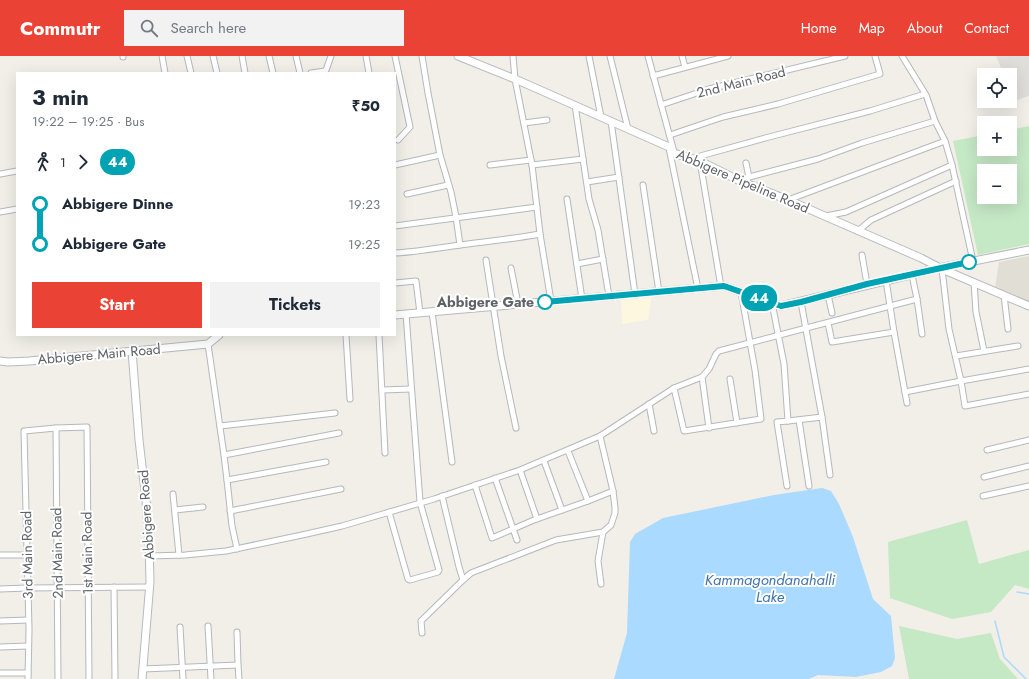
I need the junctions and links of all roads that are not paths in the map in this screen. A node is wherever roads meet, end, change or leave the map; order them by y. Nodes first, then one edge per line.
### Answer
1 (162, 56) edge
2 (187, 56) edge
3 (213, 56) edge
4 (242, 56) edge
5 (269, 56) edge
6 (296, 56) edge
7 (331, 56) edge
8 (366, 56) edge
9 (395, 56) edge
10 (422, 56) edge
11 (458, 56) edge
12 (513, 56) edge
13 (589, 56) edge
14 (610, 56) edge
15 (648, 56) edge
16 (682, 56) edge
17 (728, 56) edge
18 (845, 56) edge
19 (875, 56) edge
20 (902, 56) edge
21 (711, 58) edge
22 (685, 68) junction
23 (164, 72) edge
24 (191, 72) edge
25 (217, 72) edge
26 (246, 72) edge
27 (273, 72) edge
28 (300, 72) edge
29 (325, 72) edge
30 (369, 72) edge
31 (653, 76) junction
32 (515, 79) junction
33 (925, 94) junction
34 (574, 105) junction
35 (661, 105) junction
36 (601, 117) junction
37 (547, 120) dead end
38 (610, 121) junction
39 (935, 121) junction
40 (524, 123) junction
41 (628, 129) junction
42 (670, 135) junction
43 (396, 140) edge
44 (945, 141) junction
45 (669, 147) junction
46 (674, 153) junction
47 (440, 155) junction
48 (583, 159) junction
49 (691, 159) junction
50 (700, 161) junction
51 (532, 163) junction
52 (746, 163) dead end
53 (396, 165) edge
54 (490, 165) dead end
55 (952, 165) junction
56 (16, 171) edge
57 (0, 174) edge
58 (749, 177) junction
59 (619, 178) junction
60 (738, 180) junction
61 (956, 181) junction
62 (587, 182) junction
63 (448, 185) junction
64 (643, 185) dead end
65 (407, 194) dead end
66 (567, 199) dead end
67 (788, 200) junction
68 (537, 207) junction
69 (16, 209) edge
70 (0, 212) edge
71 (456, 217) junction
72 (825, 217) junction
73 (396, 226) edge
74 (858, 231) junction
75 (540, 234) junction
76 (460, 245) junction
77 (1029, 250) edge
78 (396, 253) edge
79 (862, 255) dead end
80 (603, 259) junction
81 (486, 260) dead end
82 (973, 261) junction
83 (577, 264) junction
84 (511, 268) dead end
85 (941, 269) junction
86 (912, 275) junction
87 (886, 280) junction
88 (974, 282) junction
89 (396, 283) edge
90 (867, 284) junction
91 (721, 287) junction
92 (698, 289) junction
93 (659, 292) junction
94 (741, 292) junction
95 (635, 294) junction
96 (828, 295) junction
97 (1004, 295) junction
98 (610, 296) junction
99 (582, 299) junction
100 (917, 299) junction
101 (551, 301) junction
102 (801, 302) junction
103 (772, 303) junction
104 (518, 304) junction
105 (1029, 306) edge
106 (493, 307) junction
107 (890, 307) junction
108 (432, 312) junction
109 (420, 313) junction
110 (832, 313) dead end
111 (406, 314) junction
112 (396, 315) edge
113 (828, 323) junction
114 (806, 328) junction
115 (1008, 329) dead end
116 (894, 332) junction
117 (922, 334) dead end
118 (779, 335) junction
119 (218, 336) edge
120 (346, 336) edge
121 (380, 336) edge
122 (750, 343) junction
123 (208, 344) junction
124 (1018, 346) dead end
125 (132, 351) junction
126 (984, 351) junction
127 (956, 356) junction
128 (0, 361) edge
129 (1029, 369) edge
130 (702, 377) junction
131 (730, 379) dead end
132 (961, 381) junction
133 (674, 388) junction
134 (411, 389) junction
135 (382, 390) junction
136 (905, 392) junction
137 (1029, 394) edge
138 (350, 399) dead end
139 (907, 403) dead end
140 (649, 404) junction
141 (335, 413) dead end
142 (822, 417) junction
143 (799, 420) junction
144 (788, 421) junction
145 (737, 423) junction
146 (220, 426) junction
147 (56, 428) junction
148 (516, 428) dead end
149 (710, 428) junction
150 (654, 431) dead end
151 (339, 433) dead end
152 (600, 436) junction
153 (1029, 440) edge
154 (987, 450) dead end
155 (568, 451) junction
156 (385, 453) dead end
157 (224, 455) junction
158 (544, 461) junction
159 (326, 462) dead end
160 (452, 462) dead end
161 (1029, 466) edge
162 (520, 470) junction
163 (830, 475) dead end
164 (984, 477) dead end
165 (495, 478) junction
166 (227, 480) junction
167 (475, 485) junction
168 (787, 486) dead end
169 (809, 486) dead end
170 (1029, 486) edge
171 (340, 489) dead end
172 (613, 491) junction
173 (173, 494) dead end
174 (442, 496) junction
175 (983, 496) dead end
176 (588, 501) junction
177 (420, 502) junction
178 (203, 507) dead end
179 (175, 510) junction
180 (562, 510) junction
181 (230, 511) junction
182 (389, 512) junction
183 (537, 519) junction
184 (513, 529) junction
185 (603, 532) junction
186 (517, 540) dead end
187 (237, 549) junction
188 (26, 554) junction
189 (0, 555) edge
190 (179, 555) junction
191 (149, 556) junction
192 (463, 580) junction
193 (602, 584) dead end
194 (57, 587) junction
195 (88, 587) junction
196 (114, 587) junction
197 (149, 587) junction
198 (27, 588) junction
199 (0, 589) edge
200 (28, 620) junction
201 (0, 621) edge
202 (208, 626) dead end
203 (180, 627) dead end
204 (237, 632) dead end
205 (422, 633) dead end
206 (28, 646) junction
207 (0, 647) edge
208 (238, 665) junction
209 (210, 666) junction
210 (183, 668) junction
211 (142, 670) junction
212 (28, 672) junction
213 (0, 673) edge
214 (28, 679) edge
215 (58, 679) edge
216 (89, 679) edge
217 (116, 679) edge
218 (142, 679) edge
219 (183, 679) edge
220 (211, 679) edge
221 (239, 679) edge

1 - 23 street
2 - 24 street
3 - 25 street
4 - 26 street
5 - 27 street
6 - 28 street
7 - 29 street
8 - 30 street
9 - 43 street
10 - 47 street
11 - 32 street, Abbigere Pipeline Road
12 - 32 street
13 - 36 street
14 - 41 street
15 - 31 street
16 - 22 street
17 - 21 street
18 - 35 street, 2nd Main Road
19 - 42 street
20 - 33 street
21 - 22 street
22 - 31 street
31 - 35 street
32 - 34 street, Abbigere Pipeline Road
32 - 40 street
33 - 39 street
33 - 49 street
34 - 36 street, Abbigere Pipeline Road
34 - 48 street
35 - 42 street
36 - 38 street, Abbigere Pipeline Road
37 - 40 street
38 - 41 street, Abbigere Pipeline Road
38 - 59 street
39 - 44 street
39 - 58 street
40 - 51 street
41 - 45 street, Abbigere Pipeline Road
42 - 46 street
44 - 55 street
44 - 67 street
45 - 46 street, Abbigere Pipeline Road
45 - 92 street
46 - 49 street, Abbigere Pipeline Road
47 - 53 street
47 - 63 street
48 - 51 street
48 - 62 street
49 - 50 street, Abbigere Pipeline Road
50 - 60 street, Abbigere Pipeline Road
50 - 91 street
51 - 54 street
51 - 68 street
52 - 58 street
55 - 61 street
55 - 72 street
56 - 57 street
58 - 60 street
59 - 62 street
59 - 95 street
60 - 67 street, Abbigere Pipeline Road
61 - 74 street
61 - 82 street
62 - 80 street
63 - 65 street
63 - 71 street
64 - 93 street
66 - 83 street
67 - 72 street, Abbigere Pipeline Road
68 - 71 street
68 - 75 street
69 - 70 street
71 - 73 street
71 - 76 street
72 - 74 street, Abbigere Pipeline Road
74 - 85 street, Abbigere Pipeline Road
75 - 76 street
75 - 101 street
76 - 78 street
77 - 82 street
79 - 90 street
80 - 83 street
80 - 98 street
81 - 106 street
82 - 85 street
83 - 99 street
84 - 104 street
85 - 86 street
85 - 88 street, Abbigere Pipeline Road
85 - 127 street
86 - 87 street
86 - 100 street
87 - 90 street
87 - 107 street
88 - 97 street, Abbigere Pipeline Road
88 - 126 street
89 - 109 street
90 - 96 street
91 - 92 street
91 - 94 street
92 - 93 street
93 - 95 street
94 - 103 street
94 - 122 street
95 - 98 street
96 - 102 street
96 - 110 street
97 - 105 street, Abbigere Pipeline Road
97 - 115 street
98 - 99 street
99 - 101 street
100 - 107 street
100 - 117 street
101 - 104 street
102 - 103 street
102 - 114 street
103 - 118 street
104 - 106 street
106 - 108 street
106 - 148 street
107 - 113 street
107 - 116 street
108 - 109 street
108 - 160 street
109 - 111 street
111 - 112 street
111 - 134 street
113 - 114 street
113 - 116 street
114 - 118 street
114 - 142 street
116 - 136 street
118 - 122 street
118 - 144 street
119 - 123 street
120 - 138 street
121 - 135 street
122 - 130 street
122 - 145 street
123 - 125 street, Abbigere Main Road
123 - 146 street
124 - 126 street
125 - 128 street, Abbigere Main Road
125 - 191 street, Abbigere Road
126 - 127 street
127 - 132 street
129 - 132 street
130 - 133 street
130 - 149 street
131 - 145 street
132 - 136 street
132 - 137 street
133 - 140 street
133 - 149 street
134 - 135 street
134 - 177 street
135 - 156 street
136 - 139 street
140 - 150 street
140 - 152 street
141 - 146 street
142 - 143 street
142 - 163 street
143 - 144 street
143 - 169 street
144 - 168 street
145 - 149 street
146 - 157 street
147 - 188 street, 3rd Main Road
147 - 194 street, 2nd Main Road
147 - 195 street, 1st Main Road
151 - 157 street
152 - 155 street
152 - 172 street
153 - 154 street
155 - 158 street
155 - 176 street
157 - 166 street
158 - 162 street
158 - 180 street
159 - 166 street
161 - 164 street
162 - 165 street
162 - 183 street
165 - 167 street
165 - 184 street
166 - 181 street
167 - 174 street
167 - 184 street
170 - 175 street
171 - 181 street
172 - 176 street
172 - 185 street
173 - 179 street
174 - 177 street
174 - 192 street
176 - 180 street
177 - 182 street
177 - 182 street
178 - 179 street
179 - 190 street
180 - 183 street
181 - 187 street
182 - 187 street
183 - 184 street
184 - 186 street
185 - 192 street
185 - 193 street
187 - 190 street
188 - 189 street
188 - 198 street, 3rd Main Road
190 - 191 street
191 - 197 street, Abbigere Road
192 - 205 street
194 - 195 street
194 - 198 street
194 - 215 street, 2nd Main Road
195 - 196 street
195 - 216 street, 1st Main Road
196 - 197 street
196 - 217 street
197 - 211 street, Abbigere Road
198 - 199 street
198 - 200 street, 3rd Main Road
200 - 201 street
200 - 206 street, 3rd Main Road
202 - 209 street
203 - 210 street
204 - 208 street
206 - 207 street
206 - 212 street, 3rd Main Road
208 - 209 street
208 - 221 street
209 - 210 street
209 - 220 street
210 - 211 street
210 - 219 street
211 - 218 street, Abbigere Road
212 - 213 street
212 - 214 street, 3rd Main Road

